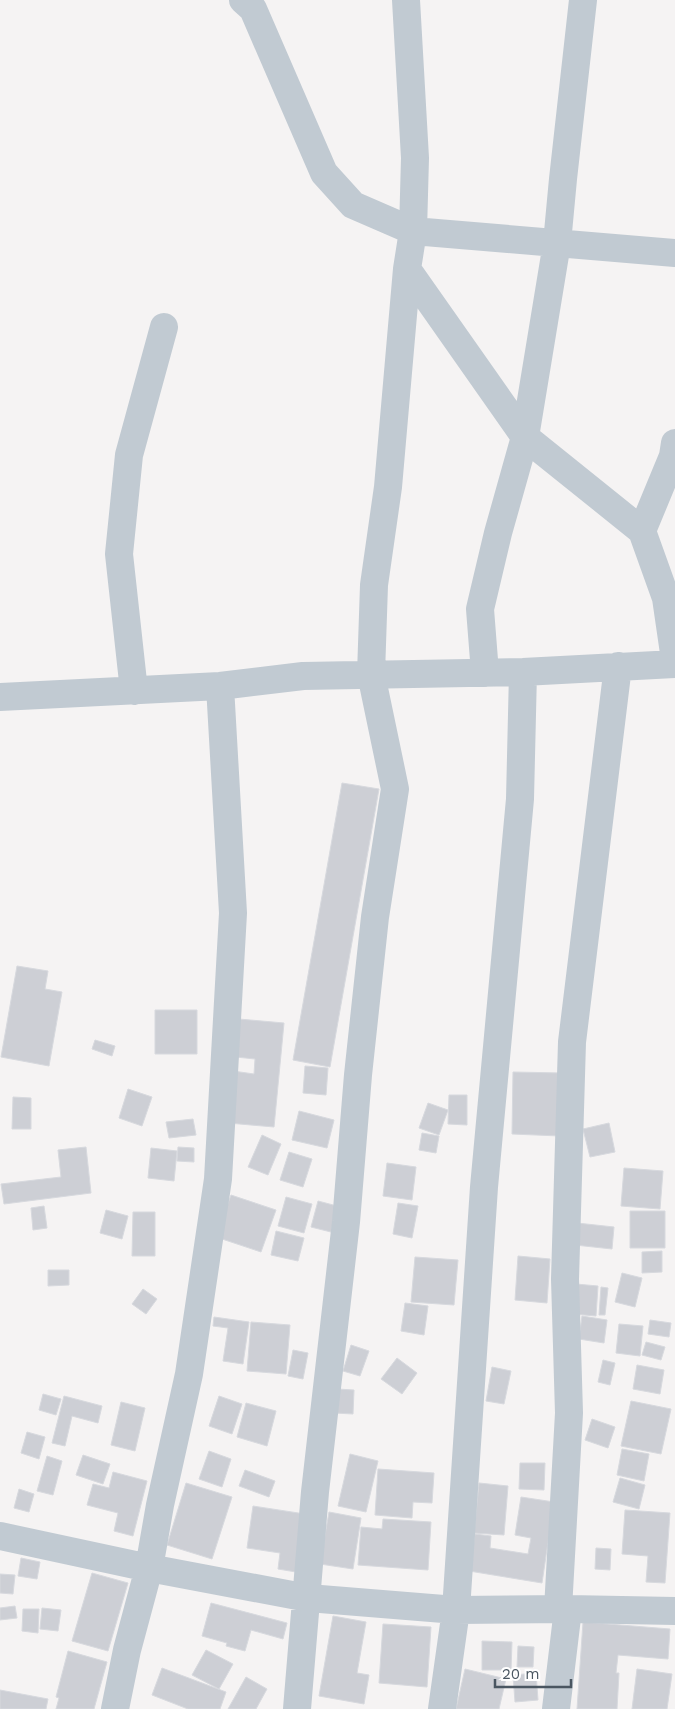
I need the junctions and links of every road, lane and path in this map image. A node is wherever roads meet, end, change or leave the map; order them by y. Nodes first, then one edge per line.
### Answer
1 (406, 0) edge
2 (583, 0) edge
3 (251, 3) edge
4 (413, 231) junction
5 (557, 243) junction
6 (675, 253) edge
7 (407, 269) junction
8 (164, 327) dead end
9 (525, 437) junction
10 (675, 443) edge
11 (642, 531) junction
12 (675, 660) edge
13 (675, 664) edge
14 (618, 666) junction
15 (523, 672) junction
16 (485, 673) junction
17 (371, 674) junction
18 (220, 686) junction
19 (134, 691) junction
20 (0, 698) edge
21 (0, 1536) edge
22 (149, 1568) junction
23 (308, 1598) junction
24 (563, 1609) junction
25 (456, 1610) junction
26 (675, 1611) edge
27 (115, 1709) edge
28 (298, 1709) edge
29 (442, 1709) edge
30 (556, 1709) edge

1 - 4 street
2 - 5 street
3 - 4 street
4 - 5 street
4 - 7 street
5 - 6 street
5 - 9 street
7 - 9 street
7 - 17 street
8 - 19 street
9 - 11 street
9 - 16 street
10 - 11 street
11 - 12 street
13 - 14 street
14 - 15 street
14 - 24 street
15 - 16 street
15 - 25 street
16 - 17 street
17 - 18 street
17 - 23 street
18 - 19 street
18 - 22 street
19 - 20 street
21 - 22 street
22 - 23 street
22 - 27 street
23 - 25 street
23 - 28 street
24 - 25 street
24 - 26 street
24 - 30 street
25 - 29 street

